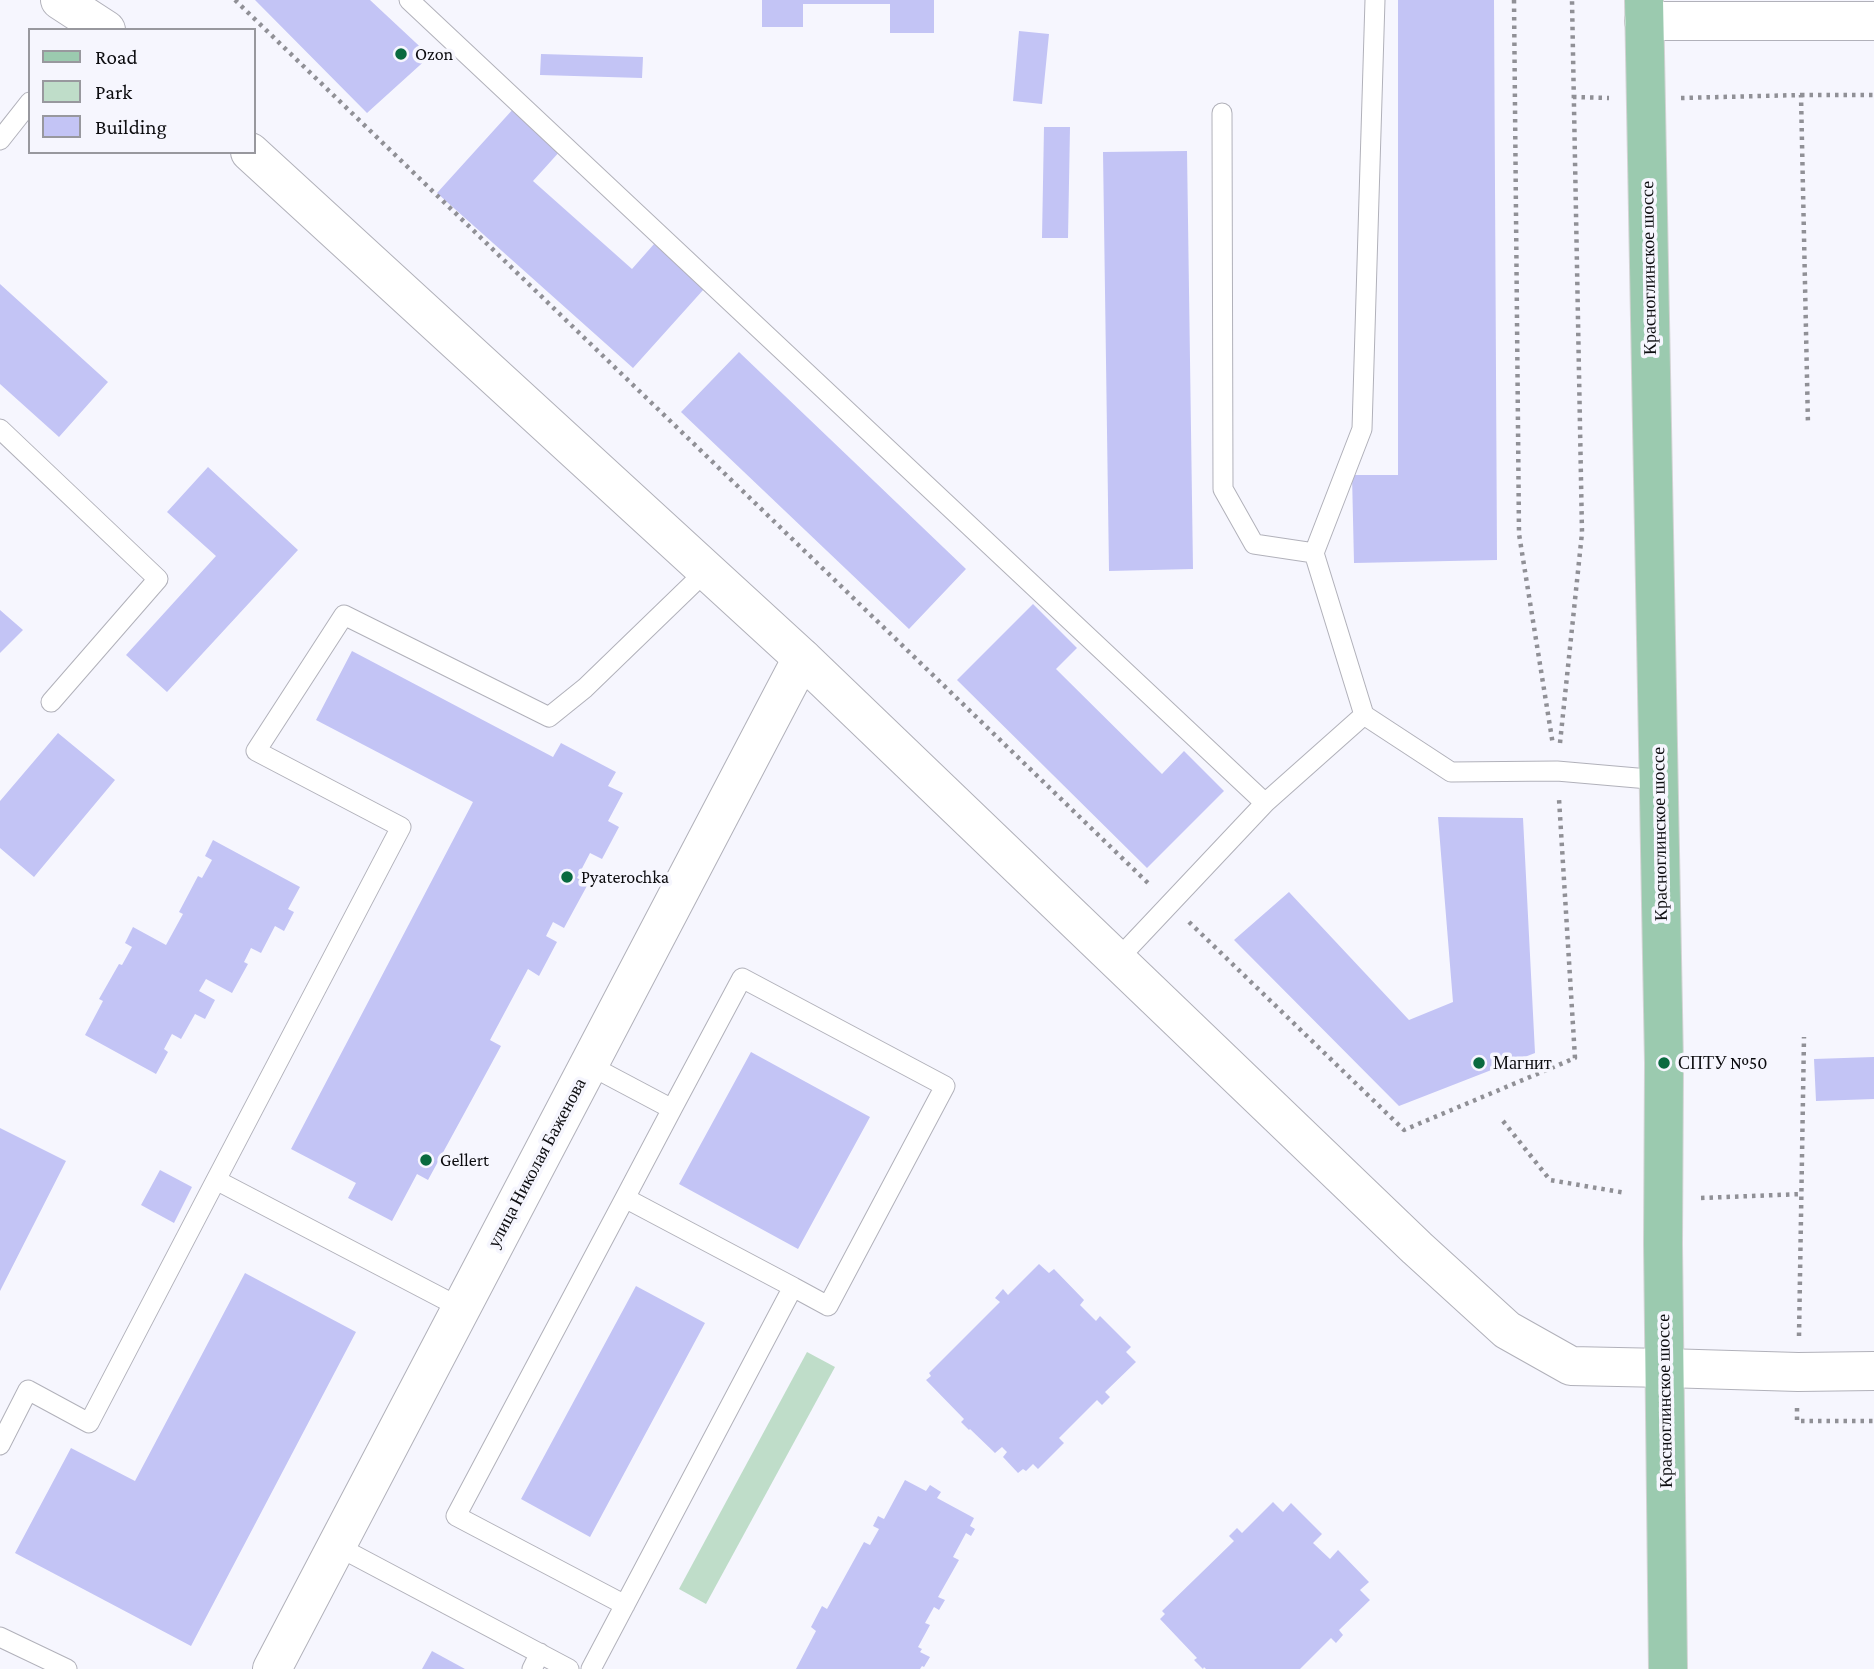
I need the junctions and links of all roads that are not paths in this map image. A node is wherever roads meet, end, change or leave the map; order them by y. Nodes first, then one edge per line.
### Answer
1 (60, 0) edge
2 (409, 0) edge
3 (1376, 0) edge
4 (1644, 11) edge
5 (1874, 21) edge
6 (95, 27) edge
7 (28, 105) edge
8 (1222, 113) dead end
9 (0, 140) edge
10 (252, 154) edge
11 (0, 429) edge
12 (1314, 553) junction
13 (707, 570) junction
14 (802, 658) junction
15 (51, 702) dead end
16 (1364, 715) junction
17 (1660, 780) junction
18 (1265, 803) junction
19 (1117, 960) junction
20 (589, 1065) junction
21 (672, 1109) junction
22 (216, 1180) junction
23 (625, 1198) junction
24 (793, 1287) junction
25 (461, 1308) junction
26 (1665, 1368) junction
27 (1874, 1371) edge
28 (0, 1445) edge
29 (337, 1546) junction
30 (625, 1605) junction
31 (0, 1637) edge
32 (536, 1661) edge
33 (67, 1669) edge
34 (272, 1669) edge
35 (569, 1669) edge
36 (591, 1669) edge
37 (1668, 1669) edge

1 - 6 street
2 - 18 lane
3 - 12 lane
4 - 5 street
4 - 17 main road, Красноглинское шоссе
7 - 9 lane
8 - 12 lane
10 - 13 street
11 - 15 lane
12 - 16 lane
13 - 14 street
13 - 22 lane
14 - 19 street
14 - 20 street, улица Николая Баженова
16 - 17 lane
16 - 18 lane
17 - 26 main road, Красноглинское шоссе
18 - 19 lane
19 - 26 street
20 - 21 lane
20 - 25 street, улица Николая Баженова
21 - 23 lane
21 - 24 lane
22 - 25 lane
22 - 28 lane
23 - 24 lane
23 - 30 lane
24 - 30 lane
25 - 29 street, улица Николая Баженова
26 - 27 street
26 - 37 main road, Красноглинское шоссе
29 - 32 lane
29 - 34 street, улица Николая Баженова
30 - 36 lane
31 - 33 lane
32 - 35 lane

